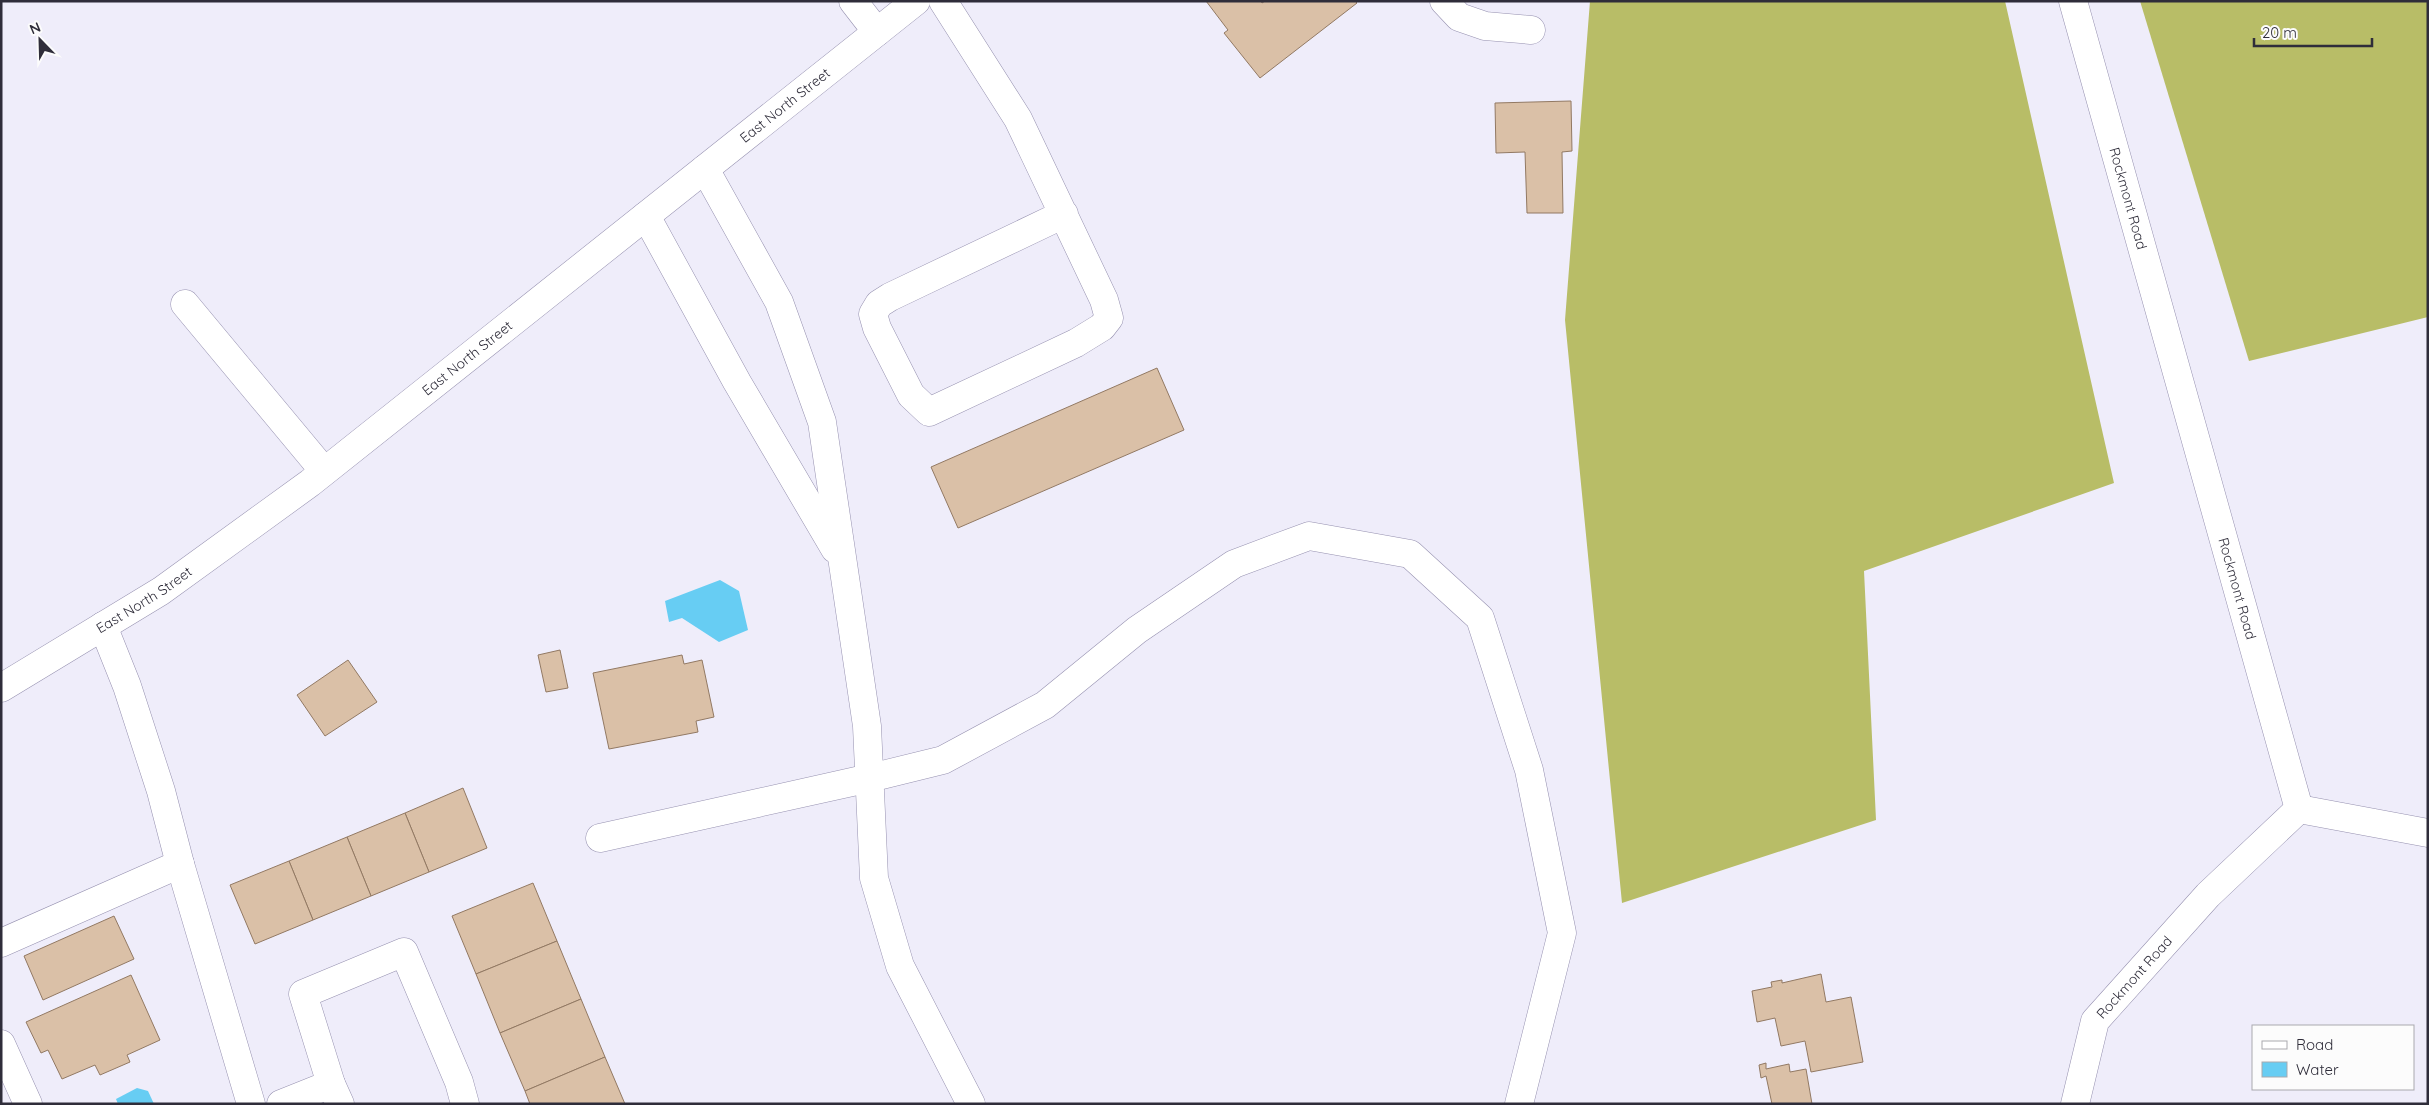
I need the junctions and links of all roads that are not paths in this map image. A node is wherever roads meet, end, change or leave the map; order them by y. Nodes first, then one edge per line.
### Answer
1 (854, 1) edge
2 (916, 1) edge
3 (943, 1) edge
4 (1444, 1) edge
5 (2073, 1) edge
6 (1531, 30) dead end
7 (877, 32) junction
8 (705, 169) junction
9 (1064, 214) junction
10 (646, 216) junction
11 (185, 304) dead end
12 (324, 471) junction
13 (843, 562) junction
14 (103, 626) junction
15 (1, 688) edge
16 (870, 778) junction
17 (2299, 808) junction
18 (2428, 833) edge
19 (600, 838) dead end
20 (180, 864) junction
21 (1, 944) edge
22 (1, 1044) edge
23 (335, 1094) edge
24 (28, 1104) edge
25 (251, 1104) edge
26 (281, 1104) edge
27 (465, 1104) edge
28 (971, 1104) edge
29 (1519, 1104) edge
30 (2075, 1104) edge

1 - 7 street
2 - 7 street, East North Street
3 - 9 street
4 - 6 street
5 - 17 street, Rockmont Road
7 - 8 street, East North Street
8 - 10 street, East North Street
8 - 13 street
9 - 9 street
10 - 12 street, East North Street
10 - 13 street
11 - 12 street
12 - 14 street, East North Street
13 - 16 street
14 - 15 street, East North Street
14 - 20 street
16 - 19 street
16 - 28 street
16 - 29 street
17 - 18 street
17 - 30 street, Rockmont Road
20 - 21 street
20 - 25 street
22 - 24 street
23 - 26 street
23 - 27 street

